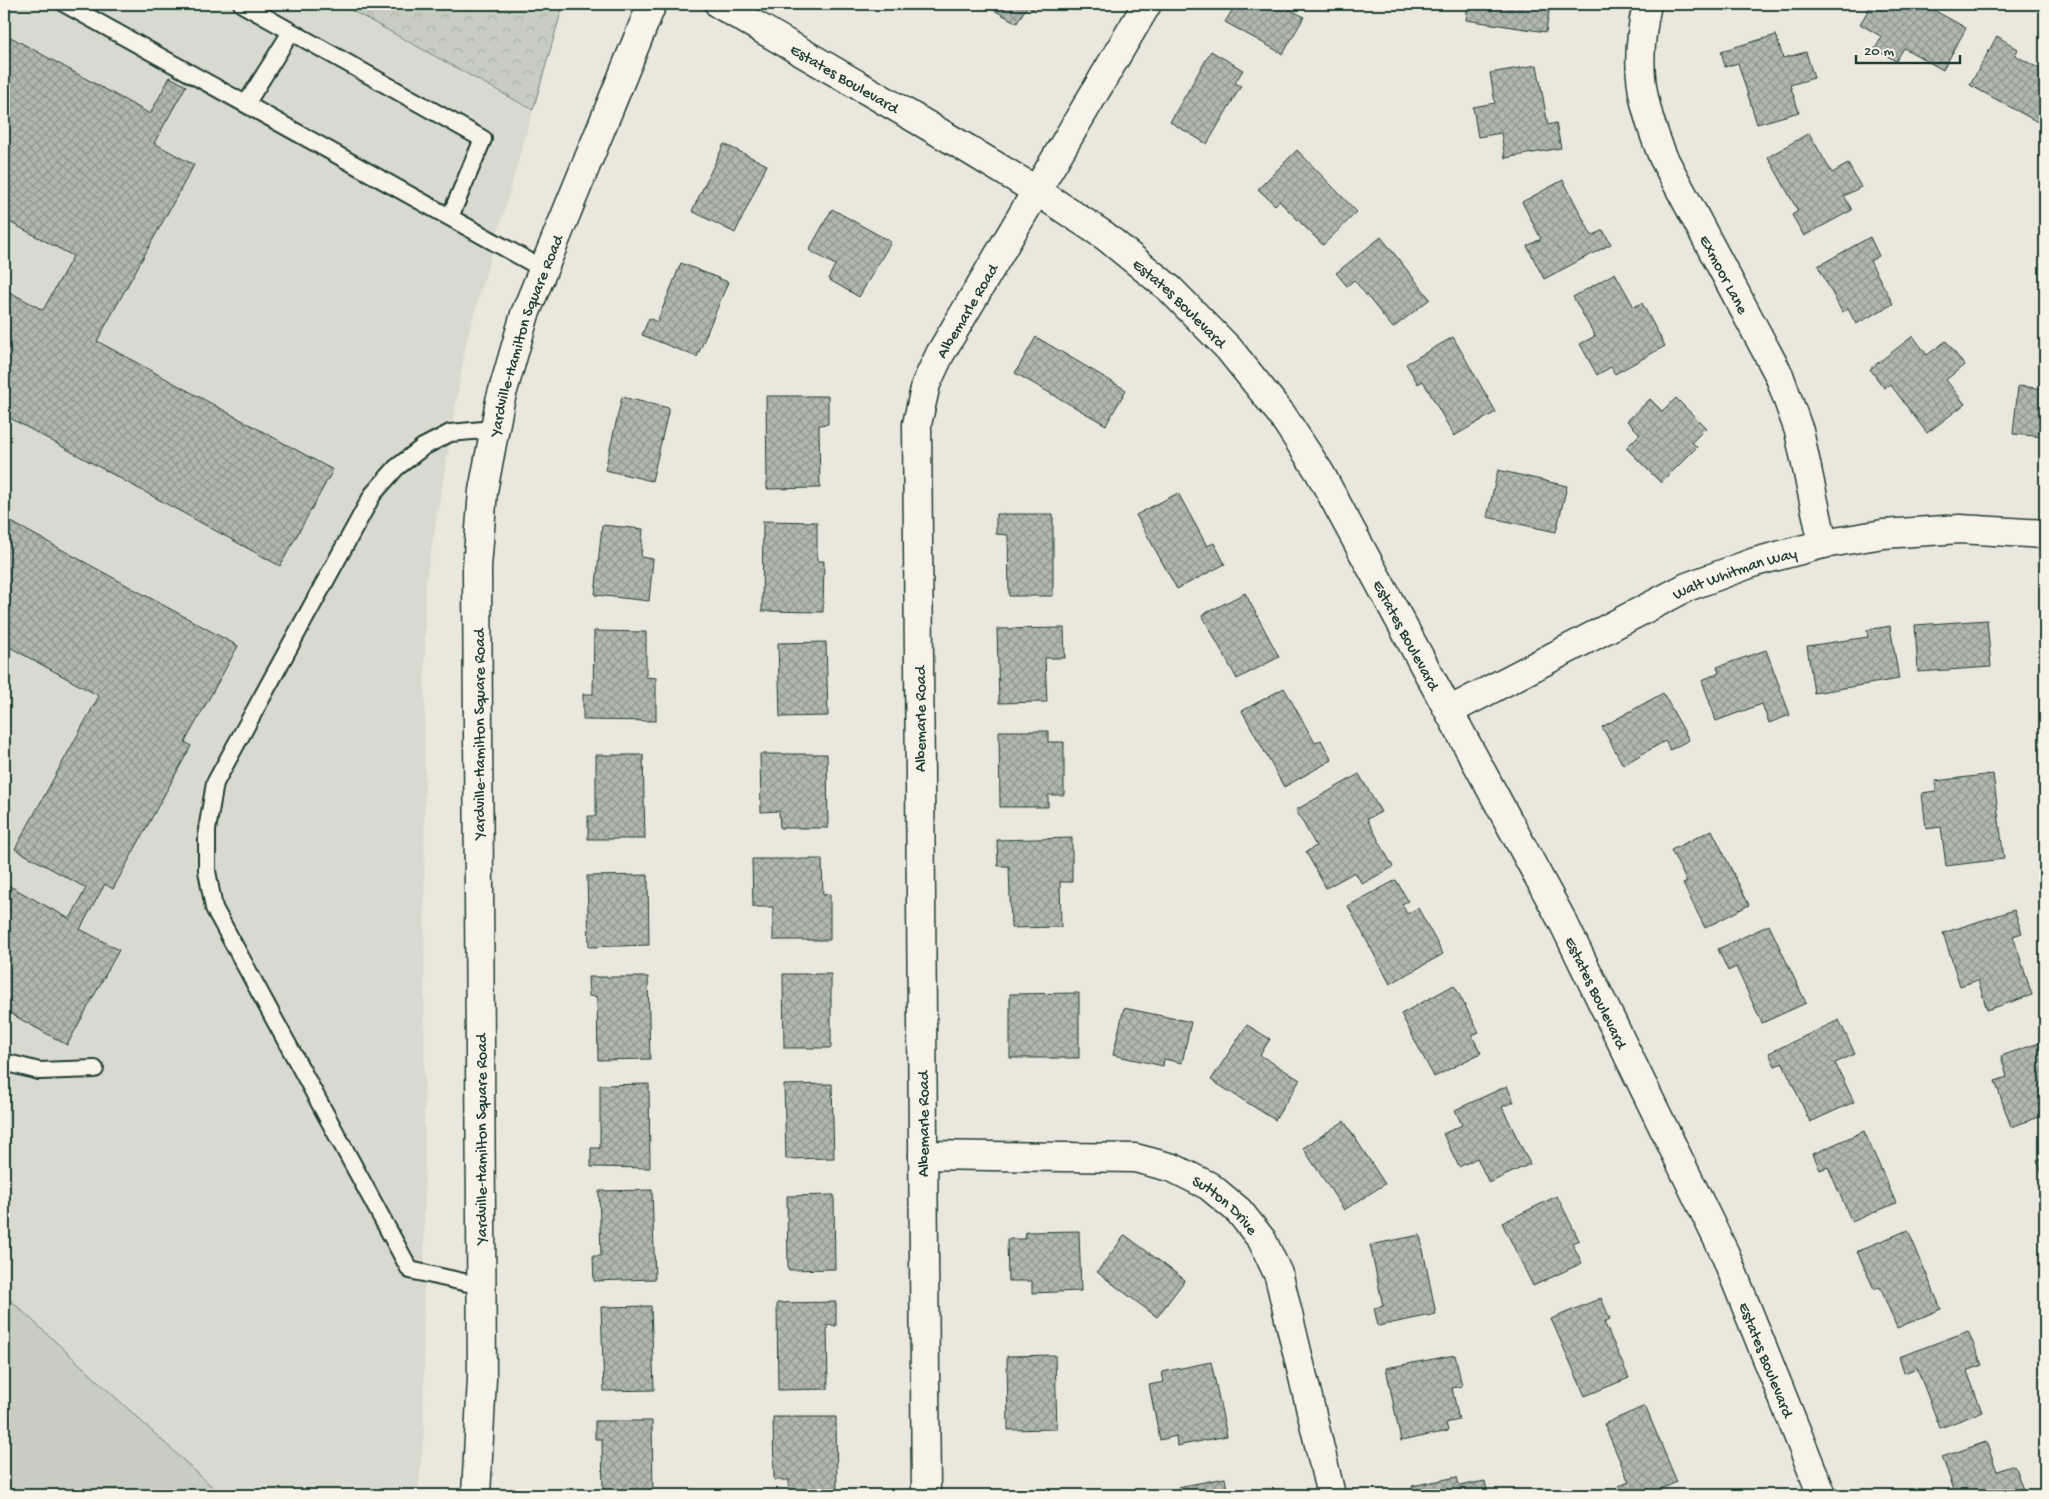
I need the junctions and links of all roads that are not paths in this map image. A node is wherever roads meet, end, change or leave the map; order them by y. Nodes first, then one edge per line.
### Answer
1 (65, 4) edge
2 (242, 4) edge
3 (652, 4) edge
4 (719, 4) edge
5 (1147, 4) edge
6 (1647, 4) edge
7 (291, 32) junction
8 (246, 104) junction
9 (1037, 191) junction
10 (450, 218) junction
11 (543, 269) junction
12 (494, 429) junction
13 (2045, 534) edge
14 (1823, 544) junction
15 (1449, 711) junction
16 (4, 1062) edge
17 (94, 1069) dead end
18 (923, 1155) junction
19 (481, 1286) junction
20 (476, 1495) edge
21 (926, 1495) edge
22 (1331, 1495) edge
23 (1822, 1495) edge

1 - 8 lane
2 - 7 lane
3 - 11 street, Yardville-Hamilton Square Road
4 - 9 street, Estates Boulevard
5 - 9 street, Albemarle Road
6 - 14 street, Exmoor Lane
7 - 8 lane
7 - 10 lane
8 - 10 lane
9 - 15 street, Estates Boulevard
9 - 18 street, Albemarle Road
10 - 11 lane
11 - 12 street, Yardville-Hamilton Square Road
12 - 19 street, Yardville-Hamilton Square Road
12 - 19 lane
13 - 14 street, Walt Whitman Way
14 - 15 street, Walt Whitman Way
15 - 23 street, Estates Boulevard
16 - 17 lane
18 - 21 street, Albemarle Road
18 - 22 street, Sutton Drive
19 - 20 street, Yardville-Hamilton Square Road

